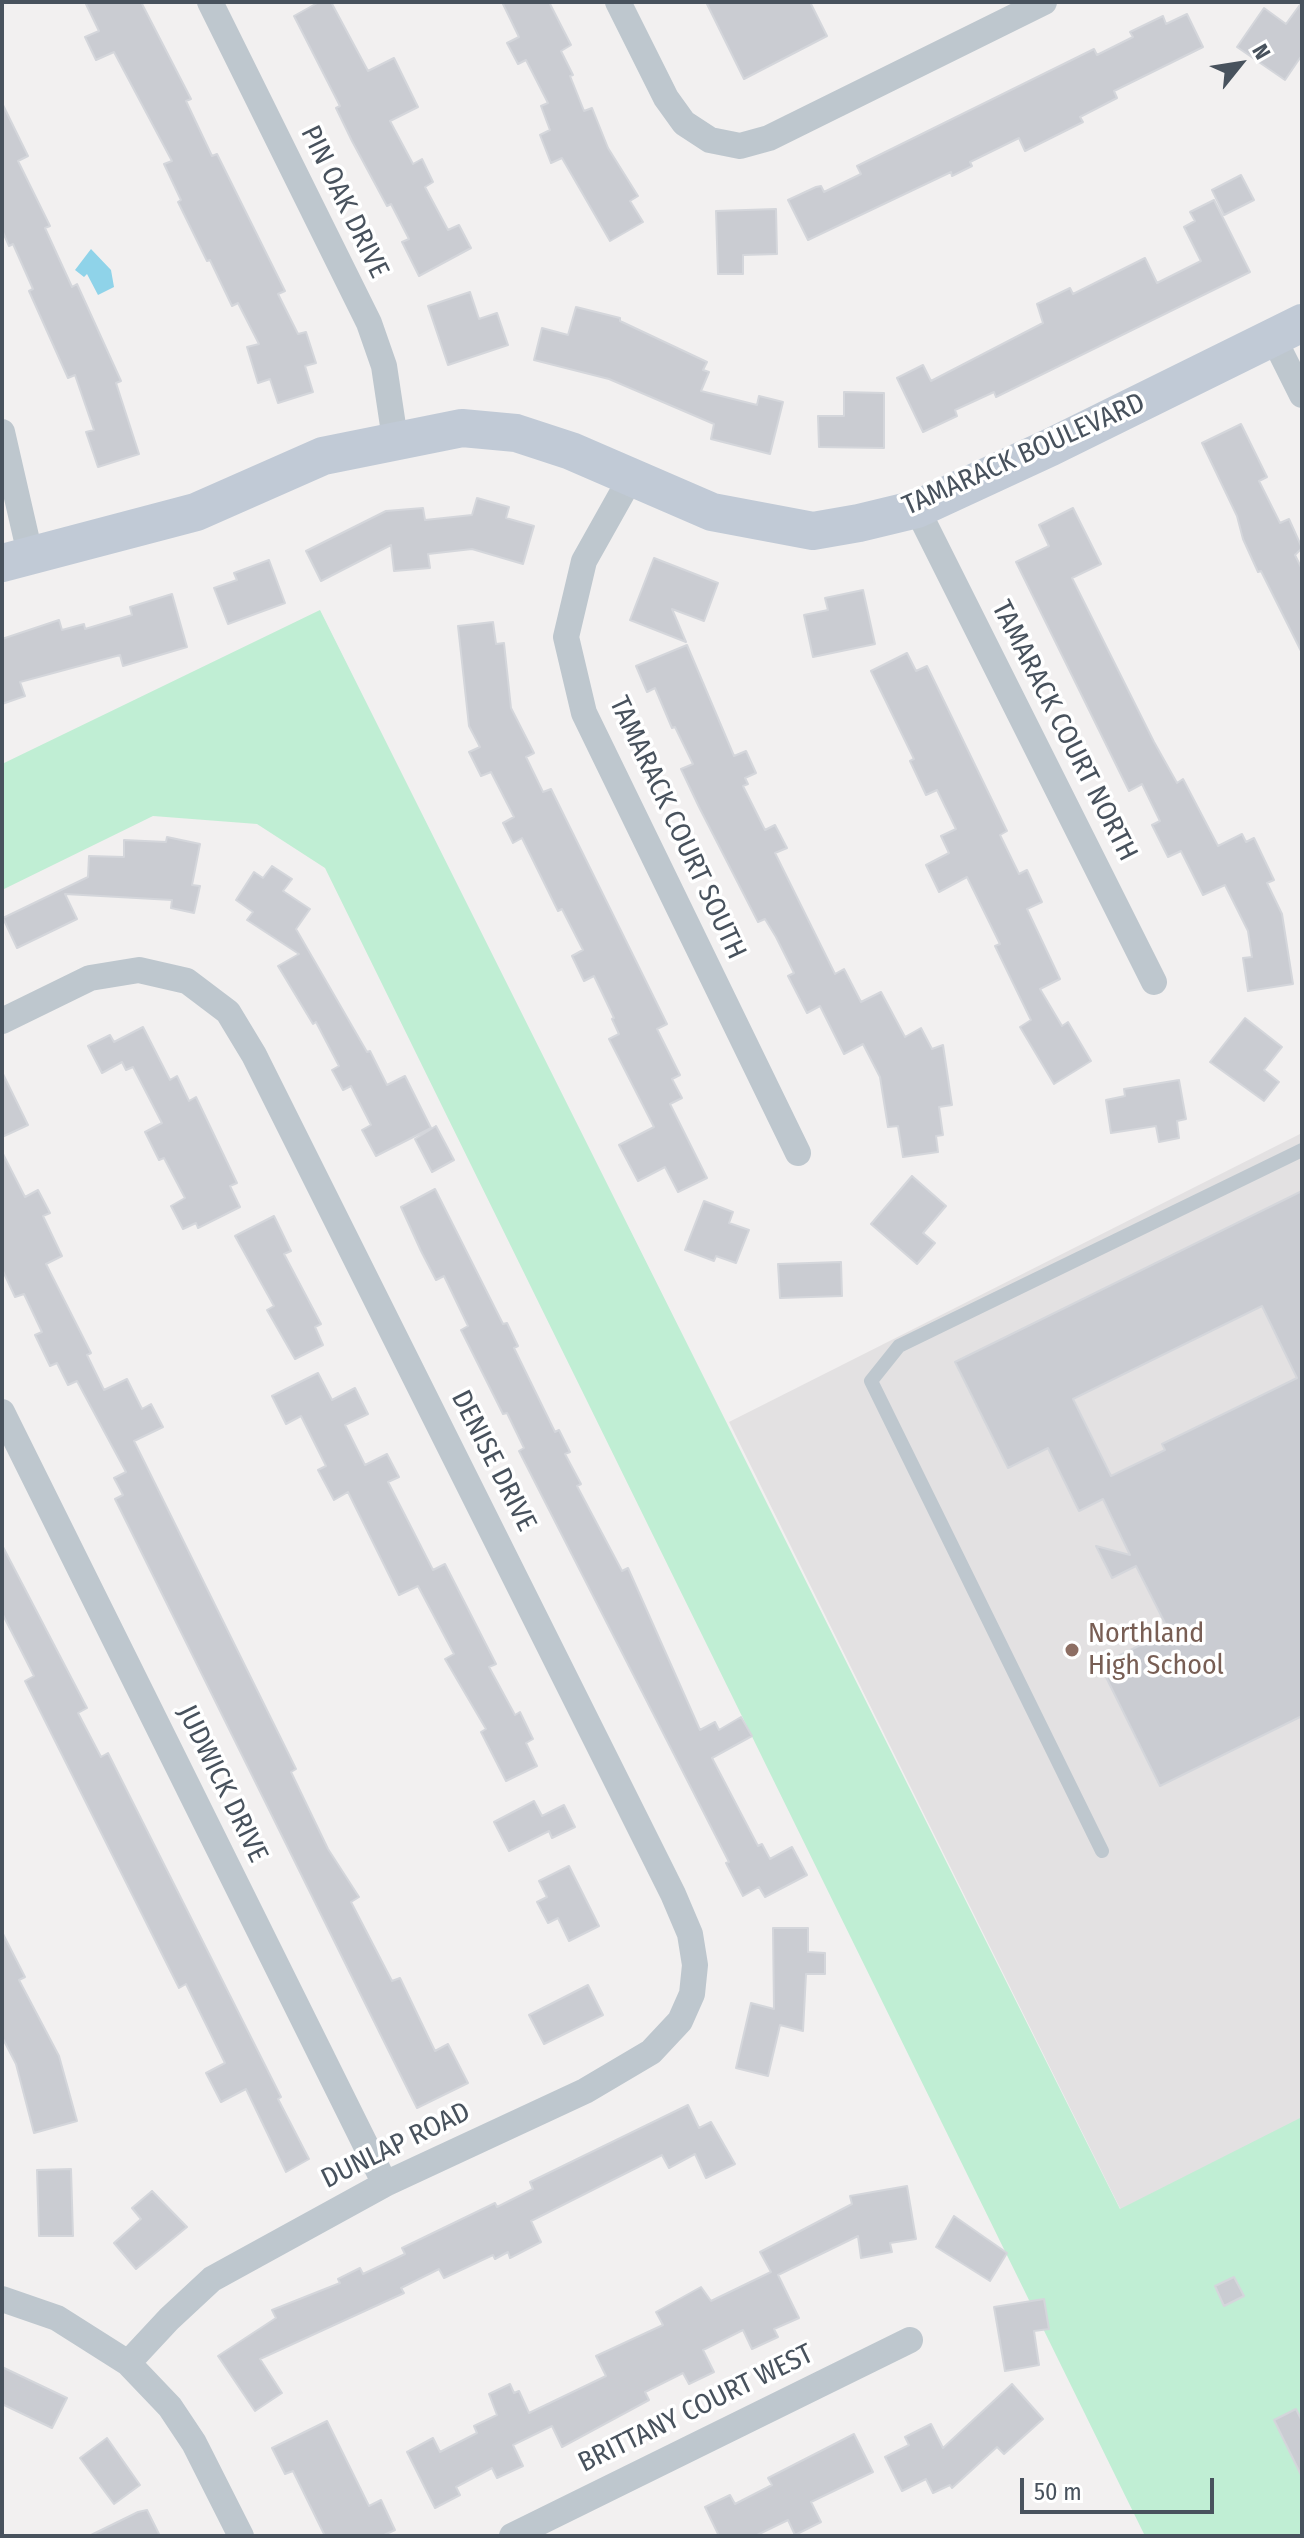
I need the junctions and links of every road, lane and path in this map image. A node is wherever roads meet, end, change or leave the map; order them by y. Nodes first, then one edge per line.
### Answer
1 (210, 2) edge
2 (618, 2) edge
3 (1027, 6) edge
4 (1288, 330) edge
5 (1302, 395) edge
6 (2, 432) edge
7 (395, 439) junction
8 (630, 479) junction
9 (917, 509) junction
10 (16, 558) edge
11 (1154, 982) dead end
12 (2, 1021) edge
13 (1302, 1150) edge
14 (798, 1153) dead end
15 (2, 1412) edge
16 (1102, 1851) dead end
17 (692, 1994) joint
18 (385, 2184) junction
19 (2, 2299) edge
20 (910, 2340) dead end
21 (128, 2363) junction
22 (241, 2536) edge
23 (512, 2536) edge

1 - 7 street, PIN OAK DRIVE
2 - 3 street
4 - 5 street
4 - 9 street, TAMARACK BOULEVARD
6 - 10 street
7 - 8 street, TAMARACK BOULEVARD
7 - 10 street, TAMARACK BOULEVARD
8 - 9 street, TAMARACK BOULEVARD
8 - 14 street, TAMARACK COURT SOUTH
9 - 11 street, TAMARACK COURT NORTH
12 - 17 street, DENISE DRIVE
13 - 16 lane
15 - 18 street, JUDWICK DRIVE
17 - 18 street, DUNLAP ROAD
18 - 21 street, DUNLAP ROAD
19 - 21 street
20 - 23 street, BRITTANY COURT WEST
21 - 22 street

